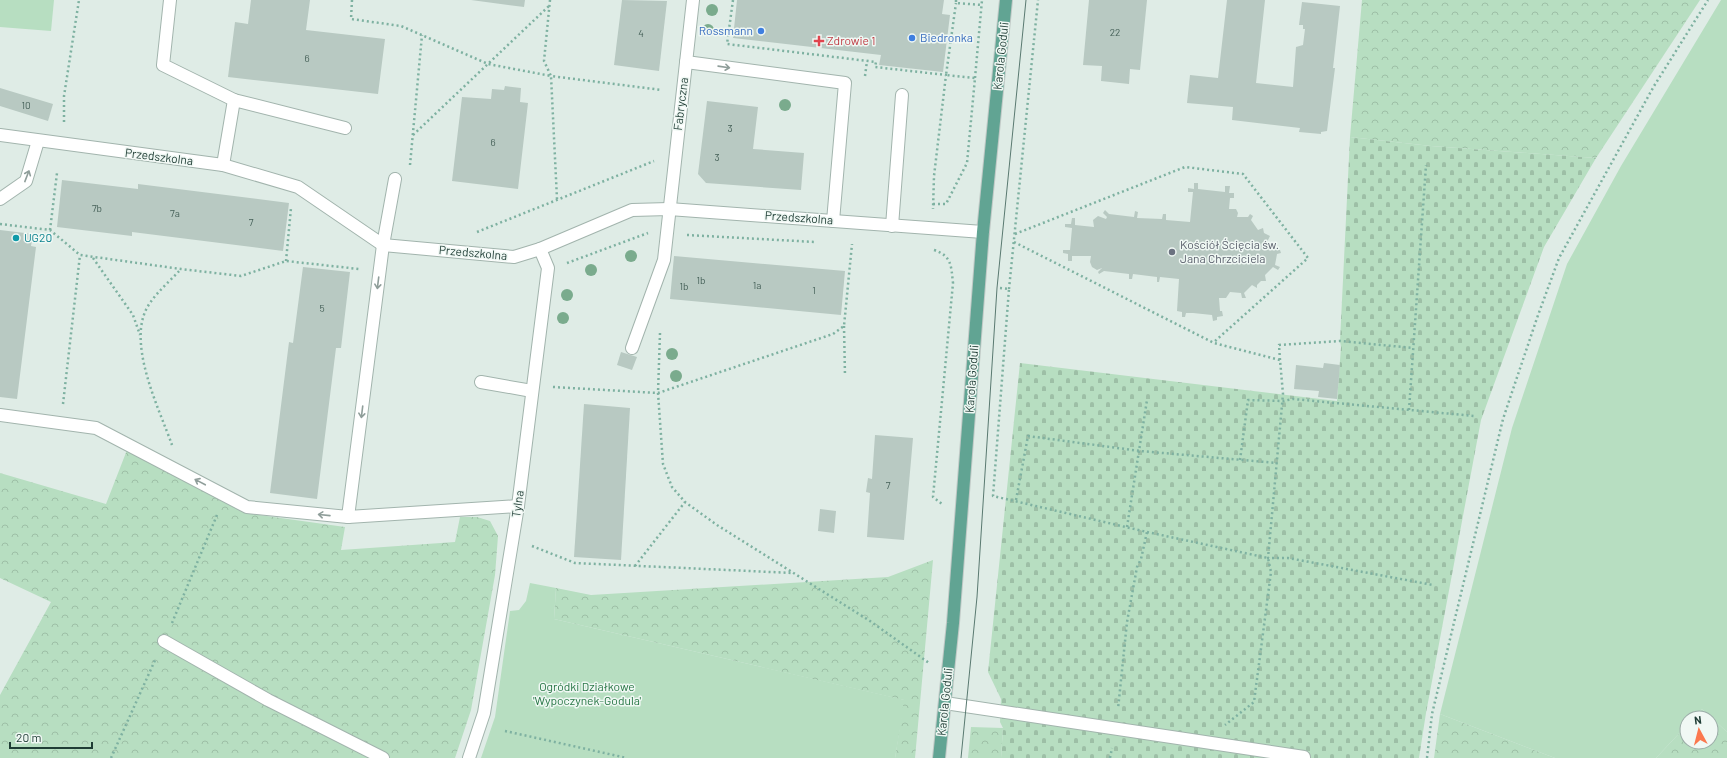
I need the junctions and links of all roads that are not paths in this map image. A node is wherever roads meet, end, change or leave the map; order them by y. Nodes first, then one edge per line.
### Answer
1 (170, 0) edge
2 (693, 0) edge
3 (1006, 0) edge
4 (686, 62) junction
5 (902, 95) dead end
6 (234, 100) junction
7 (345, 128) dead end
8 (0, 135) edge
9 (38, 141) junction
10 (223, 165) junction
11 (395, 179) road end
12 (0, 199) edge
13 (669, 209) junction
14 (833, 221) junction
15 (892, 226) junction
16 (983, 232) junction
17 (383, 245) junction
18 (540, 249) junction
19 (632, 348) dead end
20 (481, 382) dead end
21 (532, 391) junction
22 (0, 415) edge
23 (518, 506) junction
24 (348, 517) junction
25 (164, 641) dead end
26 (945, 703) junction
27 (1304, 757) edge
28 (383, 758) edge
29 (469, 758) edge
30 (939, 758) edge

1 - 6 street
2 - 4 street, Fabryczna
3 - 16 main road, Karola Goduli
4 - 13 street, Fabryczna
4 -> 14 street
5 - 15 street
6 - 7 street
6 - 10 street
8 - 9 street, Przedszkolna
9 - 10 street, Przedszkolna
12 -> 9 street
10 - 17 street, Przedszkolna
11 - 17 street
13 - 14 street, Przedszkolna
13 - 18 street, Przedszkolna
13 - 19 street, Fabryczna
14 - 15 street, Przedszkolna
15 - 16 street, Przedszkolna
16 - 26 main road, Karola Goduli
17 - 18 street, Przedszkolna
17 -> 24 street
18 - 21 street, Tylna
20 - 21 street
21 - 23 street, Tylna
24 -> 22 street
23 - 24 street
23 - 29 street, Tylna
25 - 28 street
26 - 27 street
26 - 30 main road, Karola Goduli

